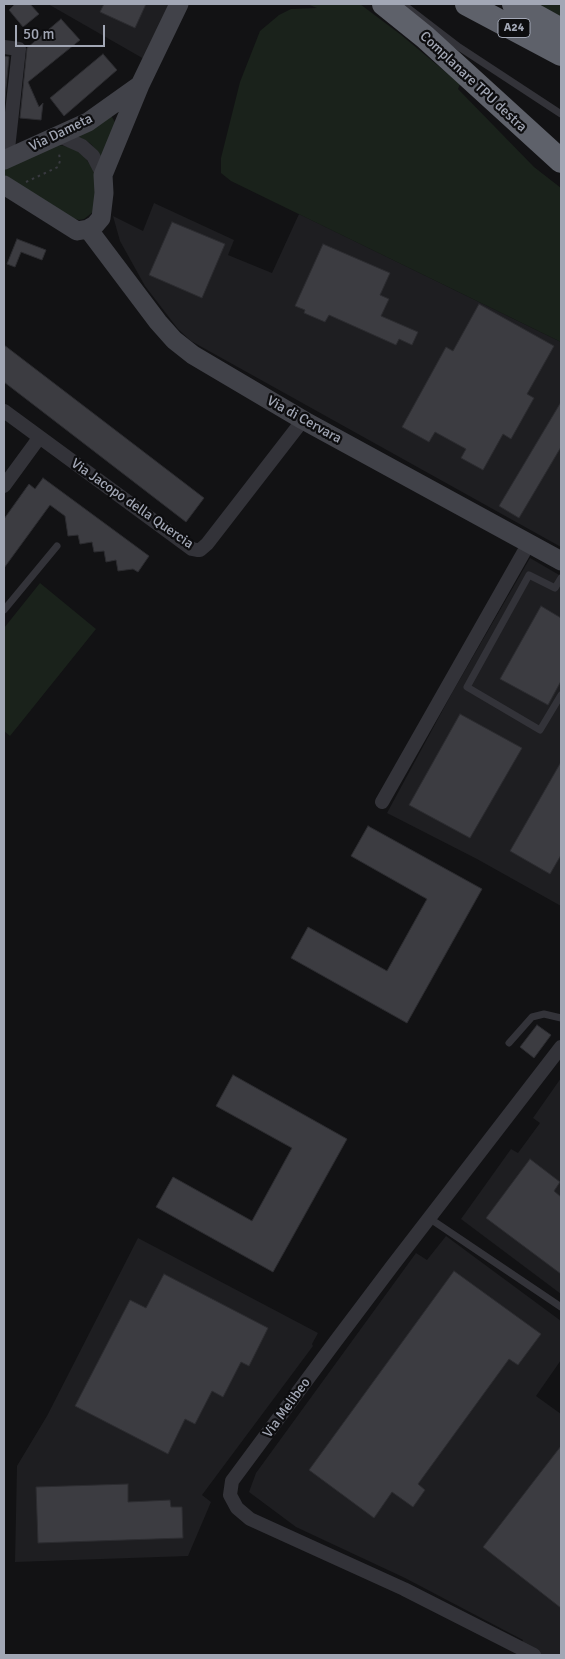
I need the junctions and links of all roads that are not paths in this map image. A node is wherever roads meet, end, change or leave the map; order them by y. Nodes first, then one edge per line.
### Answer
1 (179, 4) edge
2 (384, 4) edge
3 (403, 4) edge
4 (466, 4) edge
5 (514, 4) edge
6 (561, 30) edge
7 (4, 47) edge
8 (554, 54) edge
9 (140, 85) junction
10 (561, 114) edge
11 (113, 118) junction
12 (56, 142) junction
13 (5, 159) edge
14 (561, 161) edge
15 (103, 175) junction
16 (13, 186) edge
17 (88, 230) junction
18 (4, 411) edge
19 (303, 420) junction
20 (39, 438) junction
21 (4, 486) edge
22 (529, 543) junction
23 (57, 546) dead end
24 (561, 561) edge
25 (561, 578) edge
26 (558, 590) edge
27 (4, 610) edge
28 (561, 695) edge
29 (382, 802) dead end
30 (561, 1018) edge
31 (509, 1043) dead end
32 (561, 1047) edge
33 (428, 1218) junction
34 (561, 1307) edge
35 (534, 1655) edge

1 - 9 street, Via Dameta
2 - 14 highway, Complanare TPU destra
3 - 10 lane
4 - 8 highway, A24
5 - 6 highway, A24
7 - 13 street
9 - 11 street, Via Dameta
9 - 11 street, Via Dameta
11 - 12 street, Via Dameta
11 - 15 street, Via Dameta
12 - 13 street, Via Dameta
12 - 15 street
15 - 17 street
16 - 17 street
17 - 19 street, Via di Cervara
18 - 20 street, Via Jacopo della Quercia
19 - 20 street, Via Jacopo della Quercia
19 - 22 street, Via di Cervara
20 - 21 street
22 - 24 street, Via di Cervara
22 - 29 street
23 - 27 lane
25 - 26 lane
26 - 28 lane
30 - 31 lane
32 - 33 street, Via Melibeo
33 - 34 lane
33 - 35 street, Via Melibeo

